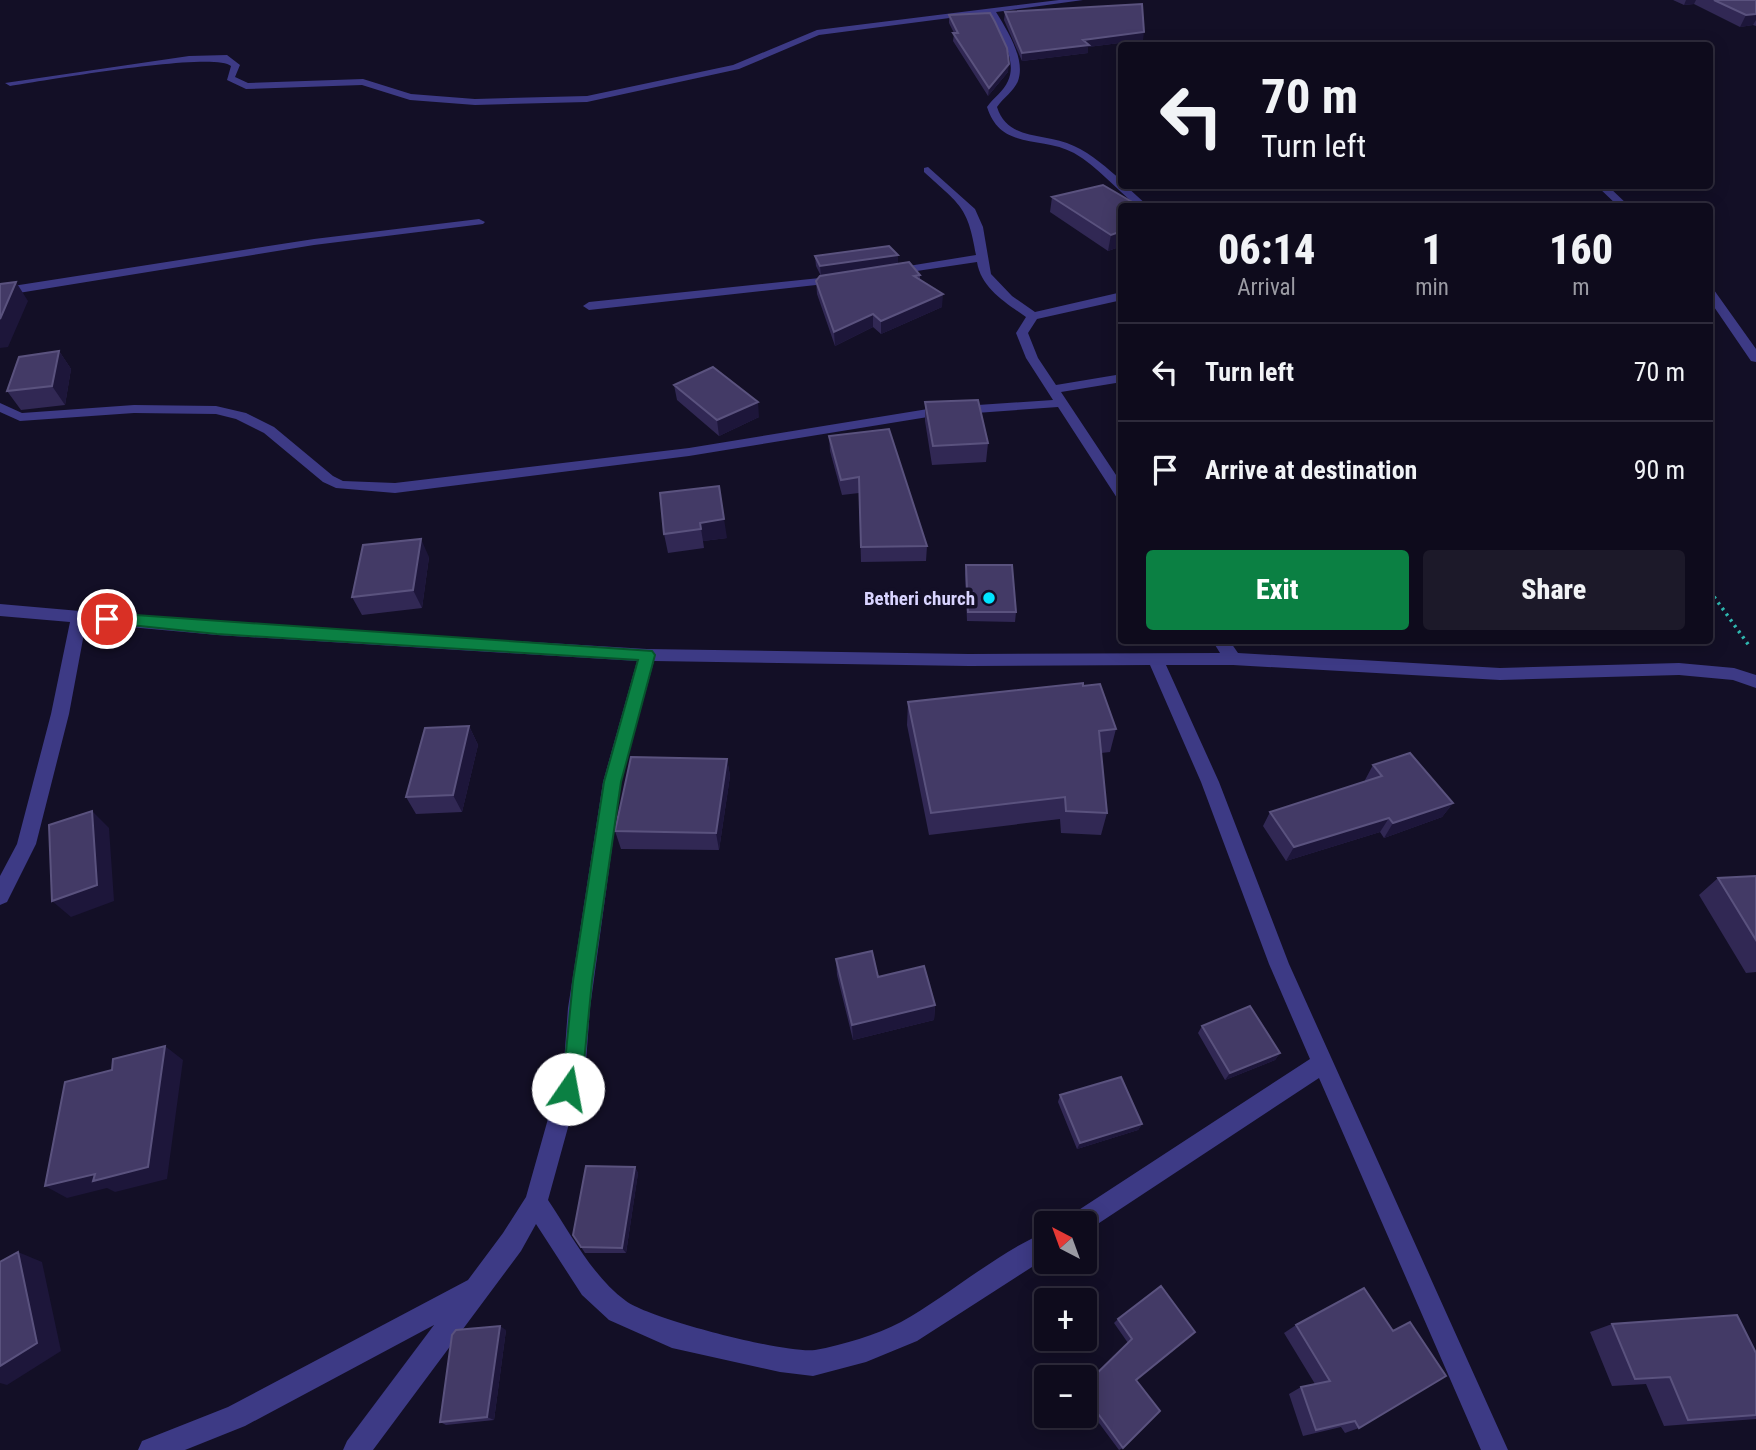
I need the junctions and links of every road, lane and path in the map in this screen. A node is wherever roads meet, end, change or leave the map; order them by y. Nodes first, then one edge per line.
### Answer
1 (1079, 0) edge
2 (990, 9) junction
3 (10, 83) dead end
4 (928, 170) dead end
5 (1118, 186) edge
6 (1122, 189) edge
7 (1605, 189) edge
8 (1139, 203) edge
9 (1621, 203) edge
10 (479, 222) dead end
11 (981, 258) junction
12 (871, 275) edge
13 (857, 277) edge
14 (0, 292) edge
15 (1118, 297) edge
16 (1713, 297) edge
17 (589, 306) dead end
18 (1033, 316) junction
19 (1756, 358) edge
20 (1118, 379) edge
21 (1052, 390) junction
22 (1060, 403) junction
23 (0, 407) edge
24 (1118, 489) edge
25 (1713, 595) edge
26 (0, 610) edge
27 (79, 616) junction
28 (1223, 644) edge
29 (647, 655) junction
30 (1756, 657) edge
31 (1233, 659) junction
32 (1156, 661) junction
33 (1756, 682) edge
34 (0, 896) edge
35 (1324, 1062) junction
36 (536, 1202) junction
37 (1097, 1211) edge
38 (1034, 1252) edge
39 (478, 1288) junction
40 (151, 1450) edge
41 (356, 1450) edge
42 (1495, 1450) edge

1 - 2 street
2 - 3 street
2 - 5 street
4 - 11 street
6 - 8 street
7 - 9 street
10 - 14 street
11 - 12 street
11 - 18 street
13 - 17 street
15 - 18 street
16 - 19 street
18 - 21 street
20 - 21 street
21 - 22 street
22 - 23 street
22 - 24 street
25 - 30 path
26 - 27 street
27 - 29 street
27 - 34 street
28 - 31 street
29 - 32 street
29 - 36 street
31 - 32 street
31 - 33 street
32 - 35 street
35 - 37 street
35 - 42 street
36 - 38 street
36 - 39 street
39 - 40 street
39 - 41 street

